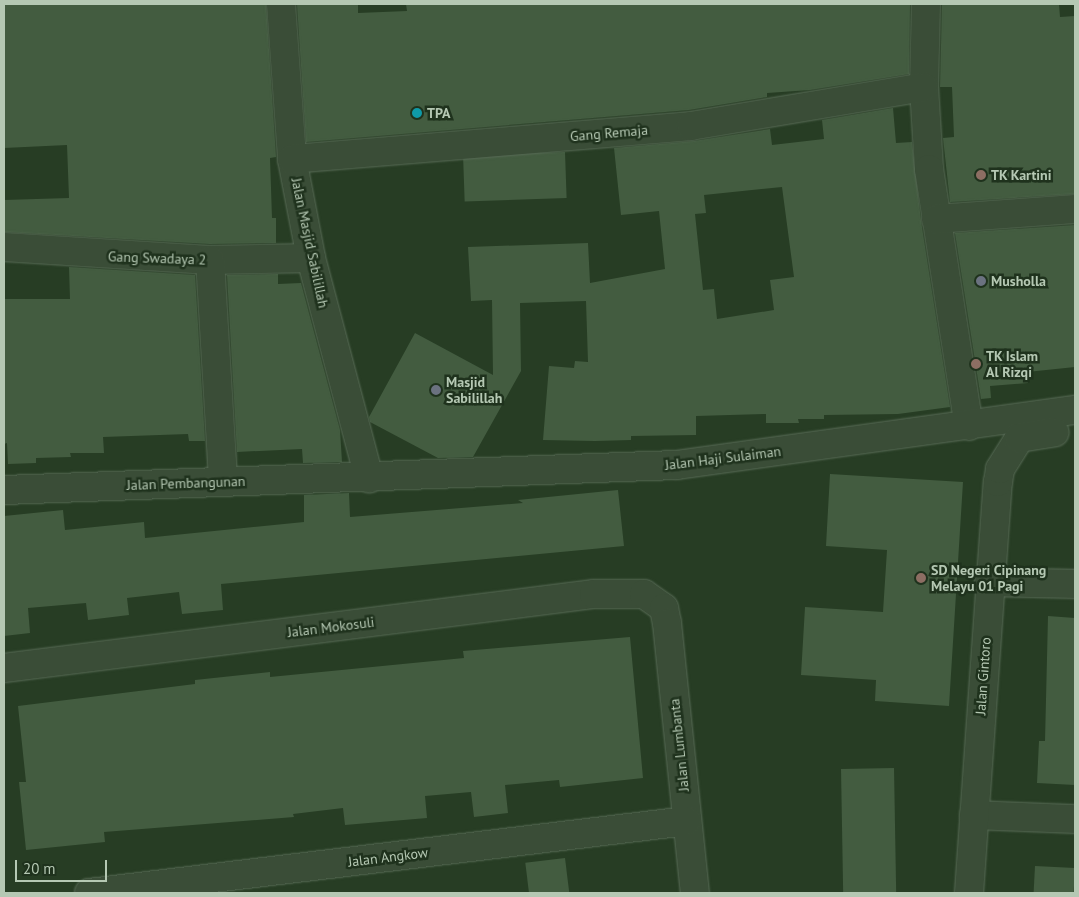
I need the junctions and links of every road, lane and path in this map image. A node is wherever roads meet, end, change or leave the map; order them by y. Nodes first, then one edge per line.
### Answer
1 (281, 4) edge
2 (926, 4) edge
3 (924, 87) junction
4 (292, 159) junction
5 (1075, 209) edge
6 (936, 219) junction
7 (4, 247) edge
8 (311, 258) junction
9 (210, 260) junction
10 (1075, 410) edge
11 (969, 426) junction
12 (1075, 429) edge
13 (369, 478) junction
14 (223, 481) junction
15 (4, 490) edge
16 (989, 582) junction
17 (1075, 584) edge
18 (657, 600) joint
19 (4, 668) edge
20 (974, 815) junction
21 (1075, 819) edge
22 (687, 821) junction
23 (89, 893) edge
24 (695, 893) edge
25 (969, 893) edge

1 - 4 street, Jalan Masjid Sabilillah
2 - 3 street
3 - 4 street, Gang Remaja
3 - 6 street
4 - 8 street, Jalan Masjid Sabilillah
5 - 6 street
6 - 11 street
7 - 9 street, Gang Swadaya 2
8 - 9 street, Gang Swadaya 2
8 - 13 street, Jalan Masjid Sabilillah
9 - 14 street
10 - 11 street, Jalan Haji Sulaiman
11 - 13 street, Jalan Haji Sulaiman
12 - 16 street, Jalan Gintoro
13 - 14 street, Jalan Pembangunan
14 - 15 street, Jalan Pembangunan
16 - 17 street
16 - 20 street, Jalan Gintoro
18 - 19 street, Jalan Mokosuli
18 - 22 street, Jalan Lumbanta
20 - 21 street
20 - 25 street, Jalan Gintoro
22 - 23 street, Jalan Angkow
22 - 24 street, Jalan Lumbanta

